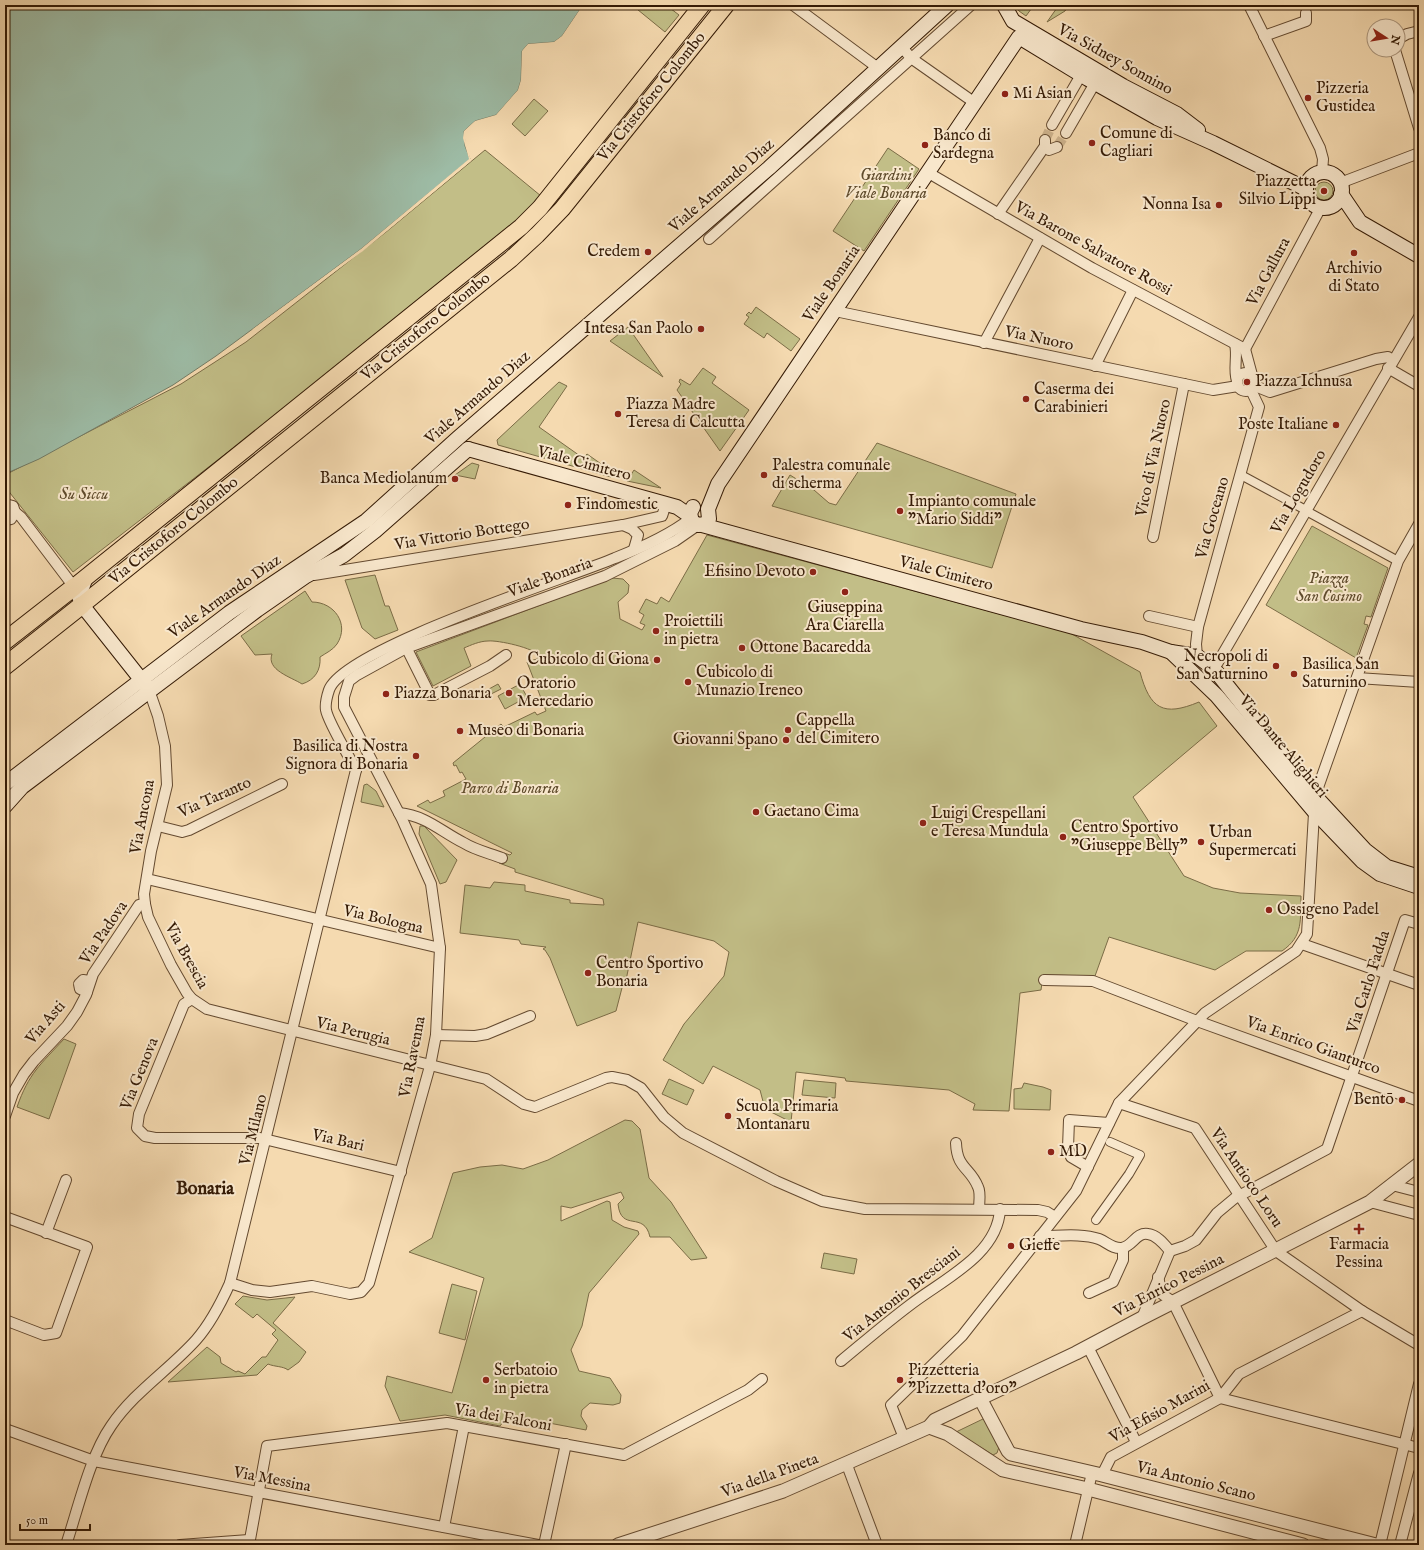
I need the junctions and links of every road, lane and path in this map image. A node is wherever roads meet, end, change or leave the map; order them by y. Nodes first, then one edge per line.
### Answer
1 (702, 5) edge
2 (726, 5) edge
3 (793, 5) edge
4 (947, 5) edge
5 (971, 5) edge
6 (1004, 5) edge
7 (1249, 5) edge
8 (1306, 13) dead end
9 (1419, 31) edge
10 (1406, 35) edge
11 (1024, 36) junction
12 (1264, 36) junction
13 (901, 46) junction
14 (911, 58) junction
15 (1398, 58) edge
16 (878, 68) junction
17 (1081, 74) junction
18 (1095, 83) junction
19 (975, 103) junction
20 (1052, 125) tunnel mouth
21 (1419, 128) edge
22 (1066, 133) tunnel mouth
23 (1213, 142) junction
24 (1057, 147) dead end
25 (1419, 153) edge
26 (927, 172) junction
27 (1322, 172) junction
28 (1341, 188) junction
29 (1306, 189) junction
30 (1320, 209) junction
31 (998, 214) junction
32 (1040, 238) junction
33 (709, 239) dead end
34 (1419, 256) edge
35 (1133, 290) junction
36 (835, 310) junction
37 (1419, 316) edge
38 (984, 343) junction
39 (1235, 344) junction
40 (1246, 349) junction
41 (1390, 364) junction
42 (1095, 366) junction
43 (1252, 375) junction
44 (1238, 383) junction
45 (1184, 384) junction
46 (1419, 386) edge
47 (1253, 388) junction
48 (458, 438) junction
49 (468, 449) junction
50 (1241, 475) junction
51 (5, 504) edge
52 (671, 506) junction
53 (1302, 508) dead end
54 (15, 512) junction
55 (1310, 513) dead end
56 (700, 517) junction
57 (5, 520) edge
58 (1419, 524) edge
59 (623, 525) junction
60 (1153, 537) dead end
61 (634, 548) junction
62 (1398, 561) junction
63 (306, 576) junction
64 (80, 582) junction
65 (82, 605) junction
66 (1149, 616) dead end
67 (1198, 627) junction
68 (5, 641) edge
69 (404, 644) junction
70 (1171, 652) junction
71 (506, 655) dead end
72 (1197, 656) junction
73 (5, 666) edge
74 (1214, 669) junction
75 (1357, 678) junction
76 (1204, 682) junction
77 (1419, 682) edge
78 (145, 685) junction
79 (344, 707) junction
80 (326, 711) junction
81 (372, 762) junction
82 (356, 770) junction
83 (5, 784) edge
84 (282, 784) dead end
85 (1315, 796) junction
86 (5, 806) edge
87 (1314, 811) junction
88 (399, 813) junction
89 (158, 826) junction
90 (502, 858) dead end
91 (1419, 877) edge
92 (147, 879) junction
93 (1419, 886) edge
94 (145, 899) junction
95 (320, 921) junction
96 (1419, 924) edge
97 (1302, 944) junction
98 (440, 948) junction
99 (1387, 974) junction
100 (1044, 980) dead end
101 (1419, 985) edge
102 (87, 992) joint
103 (192, 999) junction
104 (530, 1016) dead end
105 (1197, 1021) junction
106 (293, 1032) junction
107 (436, 1035) junction
108 (430, 1066) junction
109 (1353, 1076) junction
110 (1419, 1101) edge
111 (1119, 1104) junction
112 (5, 1116) edge
113 (1109, 1123) junction
114 (267, 1139) junction
115 (1110, 1142) dead end
116 (956, 1143) dead end
117 (1419, 1164) edge
118 (1088, 1167) junction
119 (401, 1172) junction
120 (66, 1180) dead end
121 (1392, 1185) junction
122 (1419, 1192) edge
123 (1240, 1195) junction
124 (1370, 1202) junction
125 (979, 1209) junction
126 (1000, 1209) junction
127 (1419, 1215) edge
128 (5, 1217) edge
129 (1055, 1217) junction
130 (1096, 1220) dead end
131 (46, 1232) junction
132 (1040, 1236) junction
133 (1123, 1248) junction
134 (1170, 1250) junction
135 (1276, 1251) junction
136 (1158, 1277) junction
137 (230, 1283) junction
138 (1089, 1293) dead end
139 (1173, 1302) junction
140 (1362, 1311) junction
141 (1142, 1318) junction
142 (5, 1320) edge
143 (1419, 1345) edge
144 (1088, 1347) junction
145 (841, 1361) dead end
146 (762, 1379) dead end
147 (1419, 1384) edge
148 (1220, 1398) junction
149 (981, 1400) junction
150 (464, 1426) junction
151 (929, 1427) junction
152 (5, 1429) edge
153 (904, 1438) junction
154 (1136, 1442) junction
155 (566, 1444) junction
156 (1404, 1444) junction
157 (1419, 1448) edge
158 (1008, 1451) junction
159 (94, 1461) junction
160 (847, 1464) junction
161 (997, 1466) junction
162 (1419, 1473) edge
163 (1097, 1474) junction
164 (1088, 1489) junction
165 (258, 1492) junction
166 (444, 1528) junction
167 (249, 1543) edge
168 (66, 1545) edge
169 (180, 1545) edge
170 (538, 1545) edge
171 (544, 1545) edge
172 (618, 1545) edge
173 (877, 1545) edge
174 (1075, 1545) edge
175 (1302, 1545) edge
176 (1376, 1545) edge
177 (1380, 1545) edge
178 (1400, 1545) edge

1 - 64 main road, Via Cristoforo Colombo
2 - 65 main road, Via Cristoforo Colombo
3 - 16 street
4 - 13 main road, Viale Armando Diaz
5 - 14 street, Viale Armando Diaz
6 - 11 main road, Via Sidney Sonnino
7 - 12 street
8 - 12 street
9 - 10 street
11 - 17 main road, Via Sidney Sonnino
11 - 19 main road, Viale Bonaria
11 - 23 main road, Via Sidney Sonnino
12 - 27 street
13 - 14 street
13 - 16 main road, Viale Armando Diaz
14 - 19 street
14 - 33 street, Viale Armando Diaz
15 - 21 street
16 - 48 main road, Viale Armando Diaz
17 - 18 main road, Via Sidney Sonnino
17 - 20 street
18 - 22 street
18 - 23 main road, Via Sidney Sonnino
19 - 26 main road, Viale Bonaria
23 - 29 main road, Via Sidney Sonnino
24 - 31 street
25 - 28 street
26 - 31 street, Via Barone Salvatore Rossi
26 - 36 main road, Viale Bonaria
27 - 28 main road
27 - 29 main road
28 - 30 main road
28 - 34 main road
29 - 30 main road
30 - 40 street, Via Gallura
31 - 32 street, Via Barone Salvatore Rossi
32 - 35 street, Via Barone Salvatore Rossi
32 - 38 street
35 - 39 street, Via Barone Salvatore Rossi
35 - 42 street
36 - 38 street, Via Nuoro
36 - 56 main road, Viale Bonaria
37 - 41 street, Via Logudoro
38 - 42 street, Via Nuoro
39 - 40 street, Via Barone Salvatore Rossi
39 - 44 street
40 - 43 street
41 - 46 street
41 - 47 street
41 - 74 street, Via Logudoro
42 - 45 street, Via Nuoro
43 - 44 street
43 - 47 street
44 - 45 street, Via Nuoro
44 - 47 street
45 - 60 street, Vico di Via Nuoro
47 - 50 street, Via Goceano
48 - 49 main road
48 - 78 main road, Viale Armando Diaz
49 - 52 main road, Viale Cimitero
49 - 63 main road, Viale Armando Diaz
50 - 53 street
50 - 67 street, Via Goceano
51 - 54 street
52 - 56 main road, Viale Cimitero
52 - 59 street, Via Vittorio Bottego
54 - 57 street
54 - 64 street
55 - 62 street
56 - 61 street, Viale Bonaria
56 - 69 street, Viale Bonaria
56 - 70 main road, Viale Cimitero
58 - 62 street
59 - 61 street
59 - 63 street, Via Vittorio Bottego
61 - 69 street, Viale Bonaria
62 - 75 street
63 - 78 main road, Viale Armando Diaz
64 - 65 main road
64 - 68 highway
65 - 73 highway
65 - 78 main road
66 - 67 street
67 - 72 street, Via Goceano
69 - 71 street
69 - 79 street, Viale Bonaria
69 - 80 street, Viale Bonaria
70 - 72 main road, Via Dante Alighieri
70 - 76 main road, Via Dante Alighieri
72 - 74 main road, Via Dante Alighieri
74 - 76 street, Via Logudoro
74 - 85 main road, Via Dante Alighieri
75 - 77 street
75 - 85 street
76 - 87 main road, Via Dante Alighieri
78 - 83 main road, Viale Armando Diaz
78 - 86 main road, Viale Armando Diaz
78 - 89 street, Via Ancona
79 - 80 street
79 - 81 street
80 - 82 street
81 - 82 street
81 - 88 street, Via Ravenna
82 - 95 street, Via Milano
84 - 89 street, Via Taranto
85 - 87 street
85 - 91 main road, Via Dante Alighieri
87 - 93 main road, Via Dante Alighieri
87 - 97 street
88 - 90 street
88 - 98 street, Via Ravenna
89 - 92 street, Via Ancona
92 - 94 street, Via Ancona
92 - 95 street, Via Ancona
94 - 102 street, Via Padova
94 - 103 street, Via Brescia
95 - 98 street, Via Bologna
95 - 106 street, Via Milano
96 - 99 street, Via Carlo Fadda
97 - 99 street
97 - 105 street
98 - 107 street, Via Ravenna
99 - 101 street
99 - 109 street, Via Carlo Fadda
100 - 105 street, Via Enrico Gianturco
102 - 112 street, Via Asti
103 - 106 street, Via Brescia
103 - 114 street, Via Genova
104 - 107 street
105 - 109 street, Via Enrico Gianturco
105 - 111 street
106 - 108 street, Via Perugia
106 - 114 street, Via Milano
107 - 108 street, Via Ravenna
108 - 119 street, Via Ravenna
108 - 125 street, Via Perugia
109 - 110 street, Via Enrico Gianturco
109 - 123 street, Via Carlo Fadda
111 - 113 street
111 - 123 street, Via Antioco Loru
113 - 118 street
113 - 118 street
114 - 119 street, Via Bari
114 - 137 street, Via Milano
115 - 130 street
116 - 125 street
117 - 121 street, Via Enrico Pessina
118 - 129 street
119 - 137 street, Via Ravenna
120 - 131 street
121 - 122 street
121 - 124 street, Via Enrico Pessina
123 - 134 street, Via Carlo Fadda
123 - 135 street, Via Antioco Loru
124 - 127 street
124 - 135 street, Via Enrico Pessina
125 - 126 street
126 - 129 street
126 - 145 street, Via Antonio Bresciani
128 - 131 street
129 - 132 street
131 - 142 street
132 - 133 street
132 - 153 street
133 - 134 street
133 - 138 street
134 - 136 street
135 - 139 street, Via Enrico Pessina
135 - 140 street
136 - 139 street
136 - 141 street
137 - 159 street, Via Milano
139 - 141 street, Via Enrico Pessina
139 - 148 street
140 - 143 street
140 - 148 street, Via Efisio Marini
141 - 144 street, Via Enrico Pessina
144 - 149 street, Via Enrico Pessina
144 - 154 street
146 - 155 street, Via dei Falconi
147 - 156 street
148 - 154 street, Via Efisio Marini
148 - 156 street
149 - 151 street, Via Enrico Pessina
149 - 158 street
150 - 155 street, Via dei Falconi
150 - 165 street, Via dei Falconi
150 - 166 street
151 - 153 street, Via della Pineta
151 - 161 street, Via Antonio Scano
152 - 159 street, Via Messina
153 - 160 street, Via della Pineta
154 - 163 street, Via Efisio Marini
155 - 171 street
156 - 157 street
156 - 177 street
158 - 161 street
158 - 163 street, Via Antonio Scano
159 - 165 street, Via Messina
159 - 168 street, Via Milano
160 - 172 street, Via della Pineta
160 - 173 street
161 - 164 street, Via Antonio Scano
162 - 178 street
163 - 164 street, Via Efisio Marini
163 - 176 street, Via Antonio Scano
164 - 174 street, Via Efisio Marini
164 - 175 street, Via Antonio Scano
165 - 166 street, Via Messina
165 - 167 street
166 - 170 street, Via Messina
167 - 169 street

